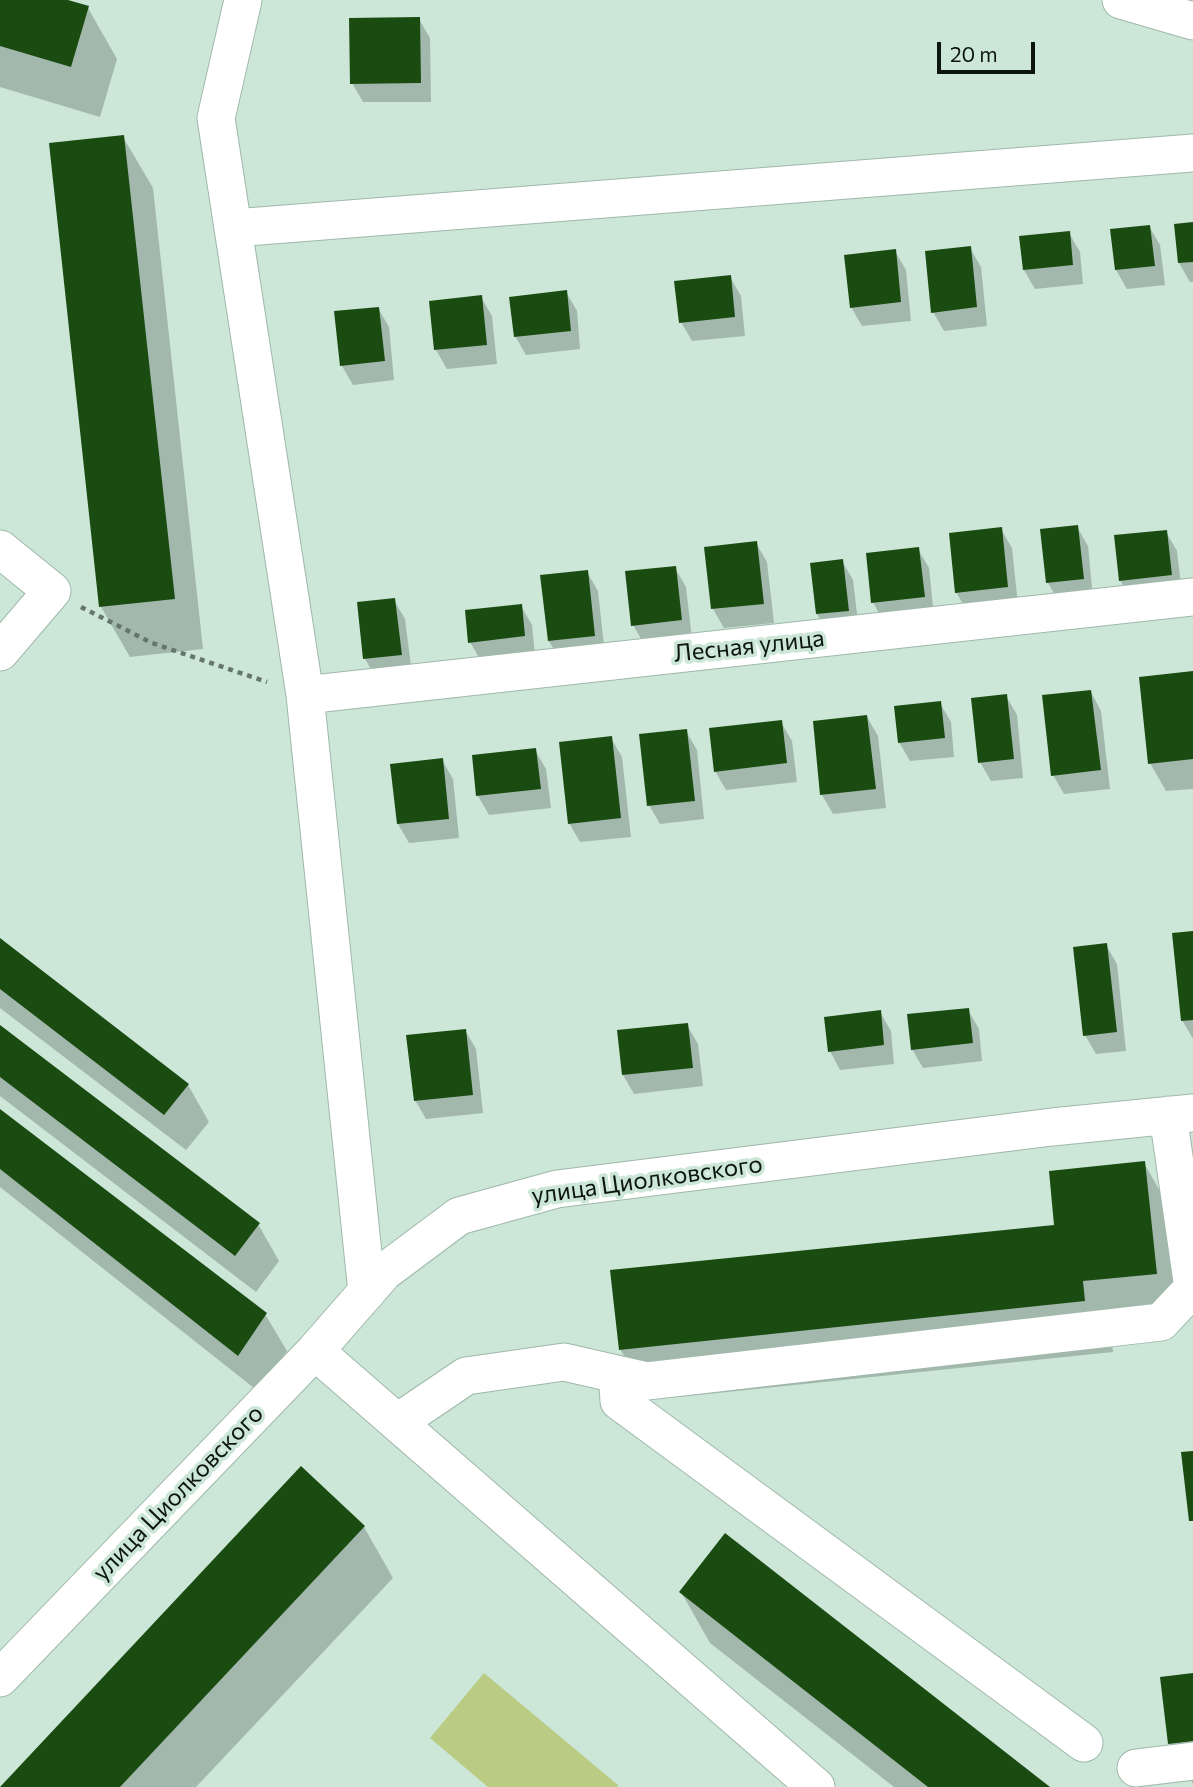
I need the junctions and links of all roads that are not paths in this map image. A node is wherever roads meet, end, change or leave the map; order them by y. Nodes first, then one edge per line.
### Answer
1 (243, 0) edge
2 (1121, 0) edge
3 (1193, 21) edge
4 (1193, 153) edge
5 (234, 228) junction
6 (0, 549) edge
7 (1193, 597) edge
8 (0, 652) edge
9 (304, 695) junction
10 (1181, 1114) edge
11 (367, 1292) junction
12 (315, 1351) junction
13 (617, 1374) junction
14 (398, 1422) junction
15 (0, 1678) edge
16 (1084, 1743) dead end
17 (1193, 1761) edge
18 (1136, 1768) dead end
19 (816, 1787) edge

1 - 5 street
2 - 3 street
4 - 5 street
5 - 9 street
6 - 8 street
7 - 9 street, Лесная улица
9 - 11 street
10 - 11 street, улица Циолковского
10 - 13 street
11 - 12 street, улица Циолковского
12 - 14 street
12 - 15 street, улица Циолковского
13 - 14 street
13 - 16 street
14 - 19 street
17 - 18 street

